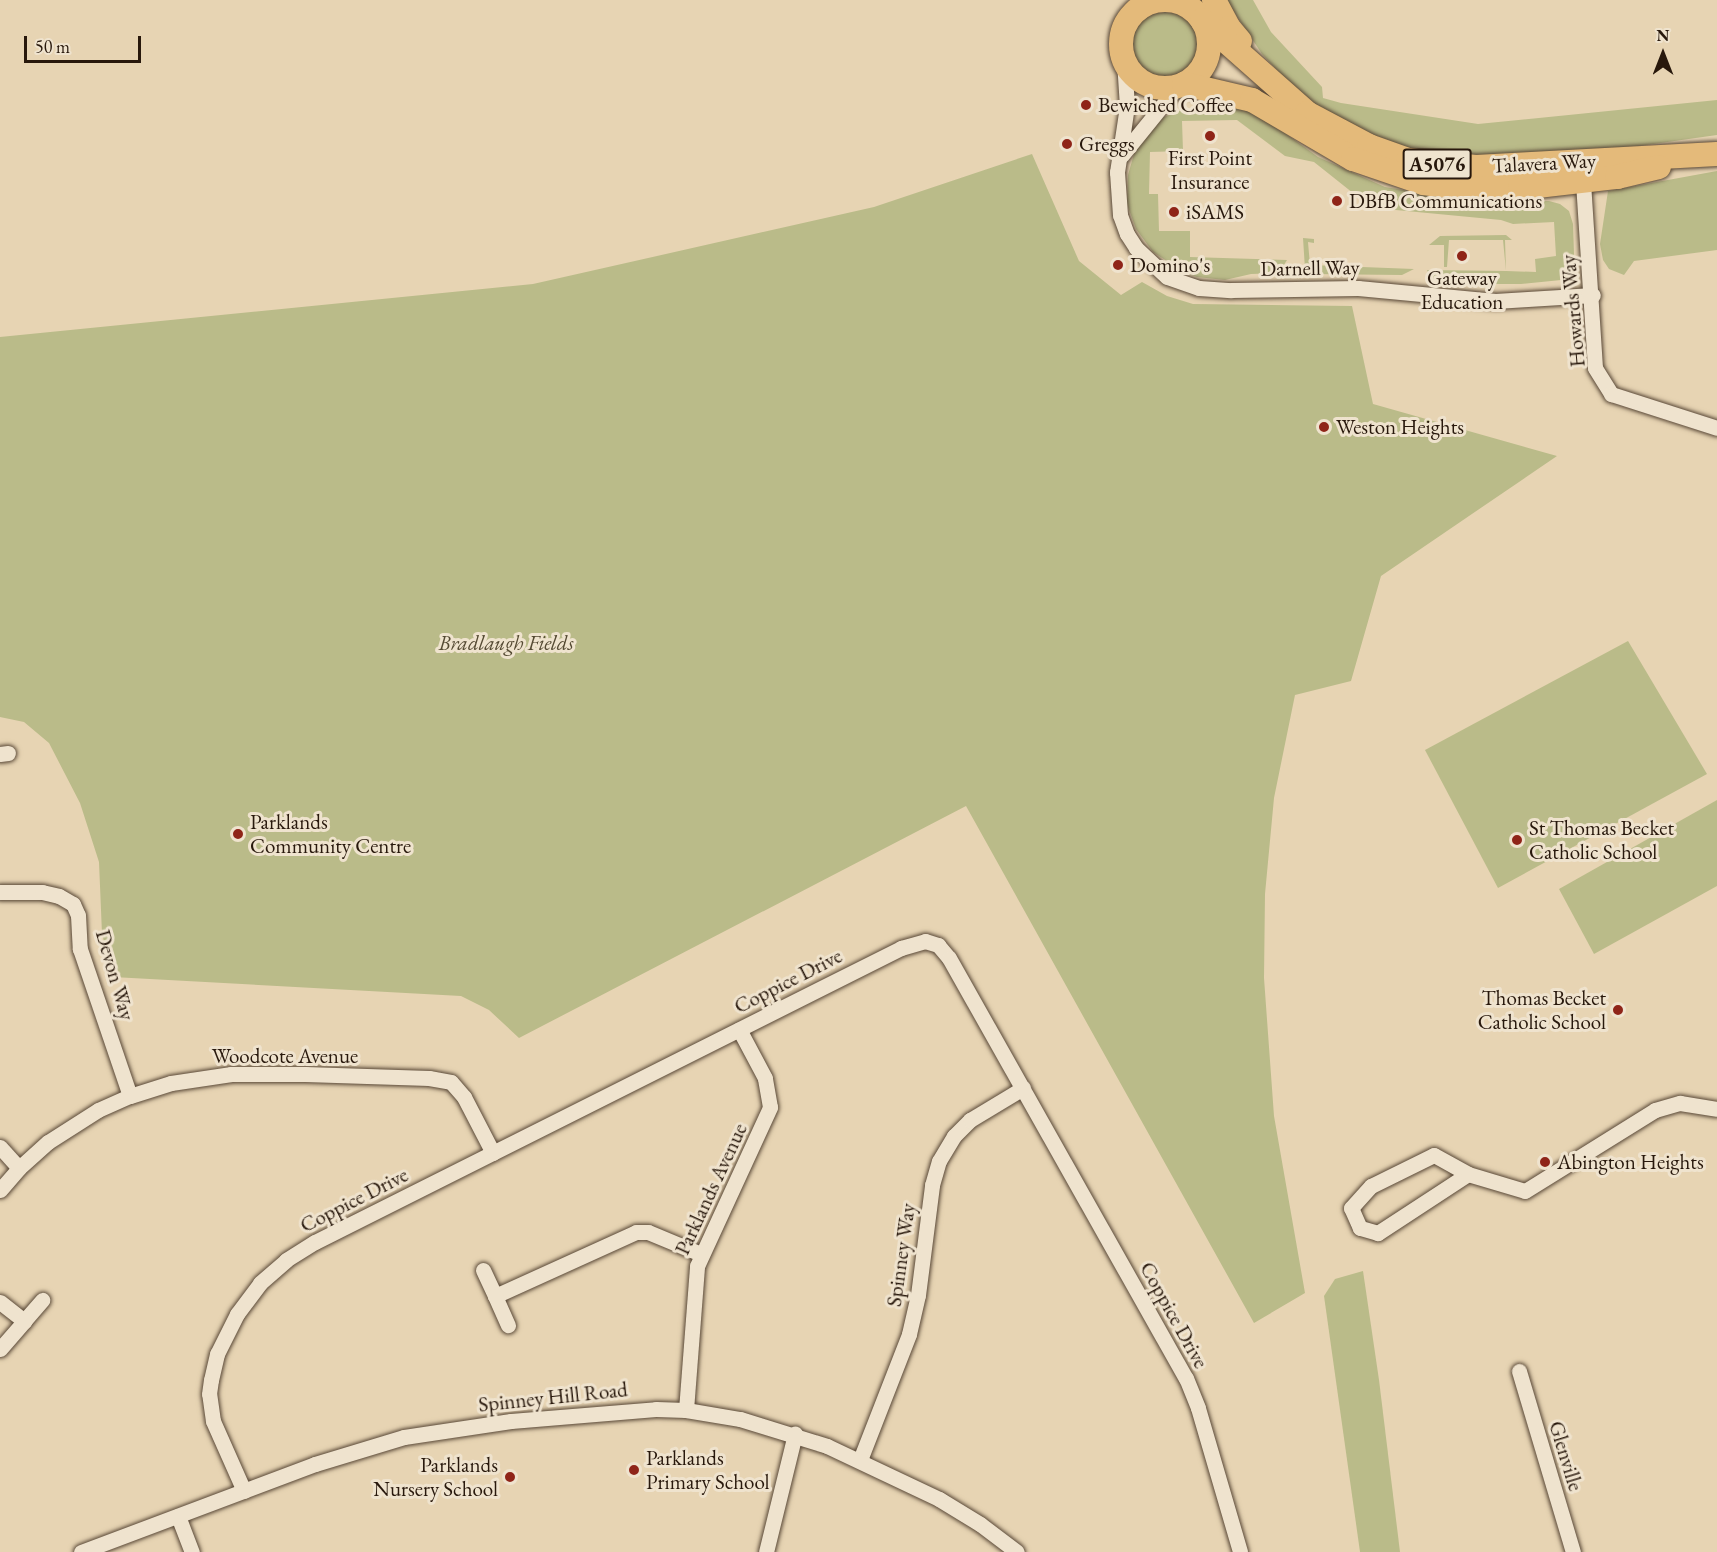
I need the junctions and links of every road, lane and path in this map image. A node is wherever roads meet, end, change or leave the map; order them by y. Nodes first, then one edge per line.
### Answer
1 (1128, 0) edge
2 (1200, 8) edge
3 (1124, 26) junction
4 (1124, 61) junction
5 (1181, 85) junction
6 (1717, 154) edge
7 (1120, 157) junction
8 (1584, 182) junction
9 (1593, 295) junction
10 (1717, 428) edge
11 (0, 892) edge
12 (739, 1029) junction
13 (1023, 1088) junction
14 (129, 1096) junction
15 (1717, 1109) edge
16 (0, 1147) edge
17 (493, 1153) junction
18 (19, 1168) junction
19 (1468, 1174) junction
20 (0, 1190) edge
21 (702, 1254) junction
22 (483, 1270) dead end
23 (495, 1296) junction
24 (42, 1300) dead end
25 (0, 1302) edge
26 (24, 1321) junction
27 (508, 1324) dead end
28 (0, 1349) edge
29 (1519, 1371) dead end
30 (686, 1410) junction
31 (795, 1434) junction
32 (860, 1460) junction
33 (244, 1491) junction
34 (178, 1516) junction
35 (81, 1552) edge
36 (192, 1552) edge
37 (766, 1552) edge
38 (1017, 1552) edge
39 (1240, 1552) edge
40 (1573, 1552) edge

1 - 3 main road
2 - 3 main road
2 - 5 main road
2 - 6 main road, Talavera Way / A5076
3 - 4 main road
4 - 5 main road
4 - 7 street, Darnell Way
5 - 7 street
5 - 8 main road
6 - 8 main road
7 - 9 street, Darnell Way
8 - 9 street, Howards Way
9 - 10 street, Howards Way
11 - 14 street, Devon Way
12 - 13 street, Coppice Drive
12 - 17 street, Coppice Drive
12 - 21 street, Parklands Avenue
13 - 32 street, Spinney Way
13 - 39 street, Coppice Drive
14 - 17 street, Woodcote Avenue
14 - 18 street, Woodcote Avenue
15 - 19 street
16 - 18 street
17 - 33 street, Coppice Drive
18 - 20 street, Woodcote Avenue
19 - 19 street
21 - 23 street
21 - 30 street, Parklands Avenue
22 - 23 street
23 - 27 street
24 - 26 street
25 - 26 street
26 - 28 street
29 - 40 street, Glenville
30 - 31 street, Spinney Hill Road
30 - 33 street, Spinney Hill Road
31 - 32 street, Spinney Hill Road
31 - 37 street
32 - 38 street, Spinney Hill Road
33 - 34 street, Spinney Hill Road
34 - 35 street, Spinney Hill Road
34 - 36 street

